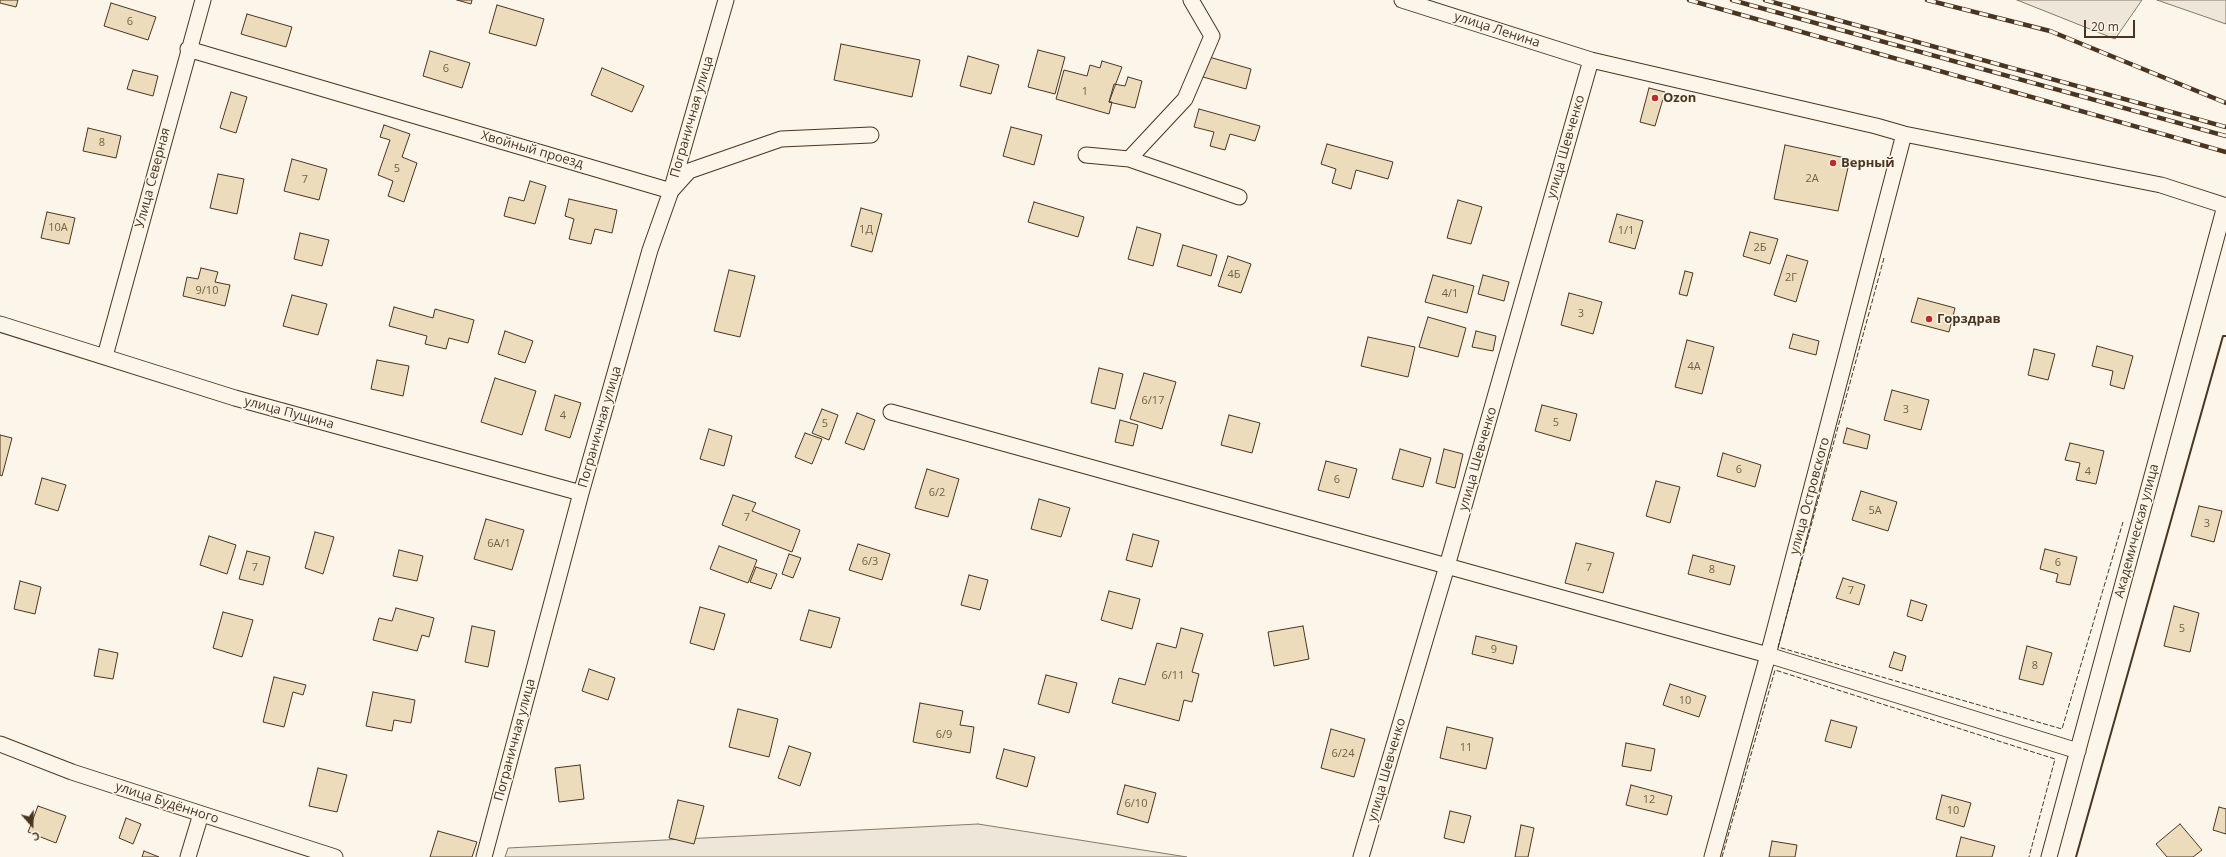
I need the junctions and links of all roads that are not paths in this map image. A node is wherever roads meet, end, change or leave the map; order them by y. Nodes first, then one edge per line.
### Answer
1 (203, 0) edge
2 (726, 0) edge
3 (1191, 0) edge
4 (1402, 0) edge
5 (188, 49) junction
6 (1591, 60) junction
7 (1904, 134) junction
8 (871, 135) dead end
9 (1086, 155) dead end
10 (1129, 159) junction
11 (671, 190) junction
12 (1239, 197) dead end
13 (2226, 206) edge
14 (0, 324) edge
15 (105, 356) junction
16 (891, 412) dead end
17 (582, 493) junction
18 (1447, 566) junction
19 (1768, 655) junction
20 (0, 744) edge
21 (2078, 751) junction
22 (201, 814) junction
23 (188, 857) edge
24 (335, 857) edge
25 (484, 857) edge
26 (1361, 857) edge
27 (1712, 857) edge
28 (2049, 857) edge

1 - 5 street, Улица Северная
2 - 11 street, Пограничная улица
3 - 10 street
4 - 6 street, улица Ленина
5 - 11 street, Хвойный проезд
5 - 15 street, Улица Северная
6 - 7 street, улица Ленина
6 - 18 street, улица Шевченко
7 - 13 street, улица Ленина
7 - 19 street, улица Островского
8 - 11 street
9 - 10 street
10 - 12 street
11 - 17 street, Пограничная улица
13 - 21 street, Академическая улица
14 - 15 street, улица Пущина
15 - 17 street, улица Пущина
16 - 18 street
17 - 25 street, Пограничная улица
18 - 19 street
18 - 26 street, улица Шевченко
19 - 21 street
19 - 27 street, улица Островского
20 - 22 street, улица Будённого
21 - 28 street, Академическая улица
22 - 23 street
22 - 24 street, улица Будённого

